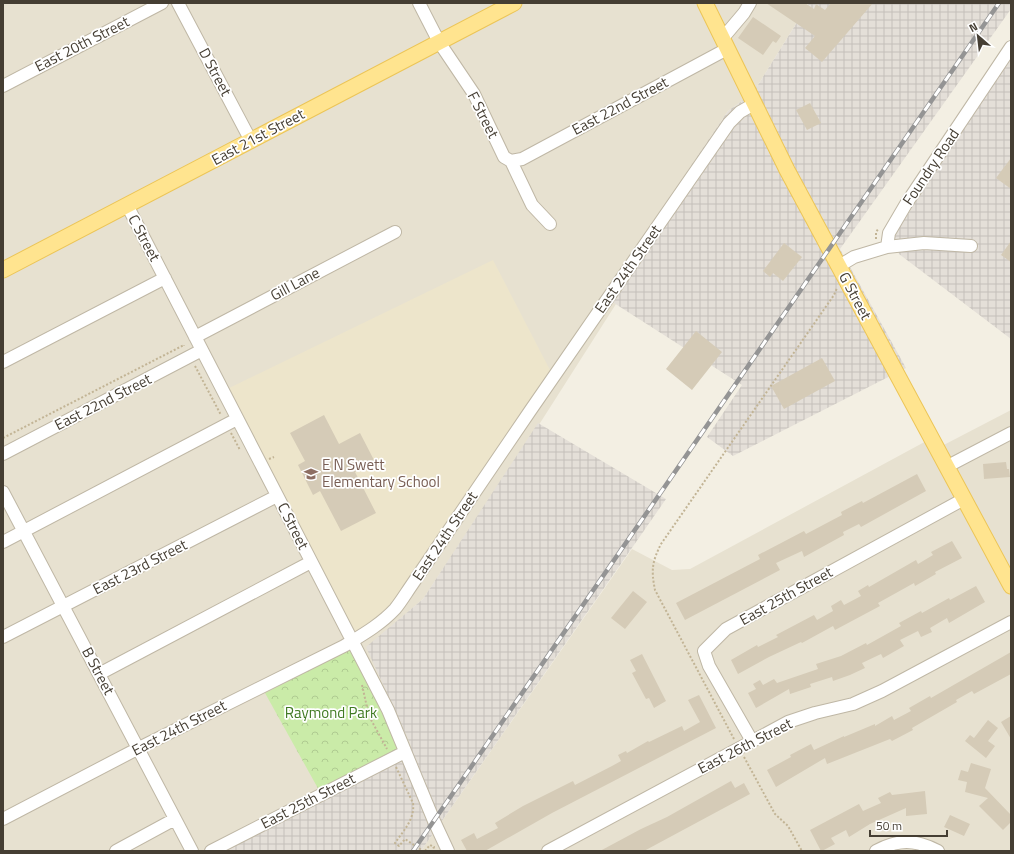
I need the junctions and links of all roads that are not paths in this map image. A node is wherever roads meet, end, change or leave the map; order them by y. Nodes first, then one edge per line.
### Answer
1 (162, 3) edge
2 (178, 3) edge
3 (419, 3) edge
4 (514, 3) edge
5 (704, 3) edge
6 (750, 3) edge
7 (440, 42) junction
8 (725, 44) junction
9 (1011, 47) edge
10 (3, 86) edge
11 (754, 104) junction
12 (251, 141) junction
13 (511, 161) junction
14 (127, 205) junction
15 (550, 224) dead end
16 (395, 232) dead end
17 (971, 246) dead end
18 (887, 247) junction
19 (839, 266) junction
20 (3, 270) edge
21 (165, 278) junction
22 (195, 337) junction
23 (202, 350) junction
24 (3, 362) edge
25 (237, 419) junction
26 (1011, 433) edge
27 (3, 454) edge
28 (946, 466) junction
29 (3, 492) edge
30 (277, 496) junction
31 (964, 499) junction
32 (24, 532) junction
33 (3, 542) edge
34 (311, 562) junction
35 (1011, 586) edge
36 (64, 606) junction
37 (1011, 622) edge
38 (3, 637) edge
39 (352, 641) junction
40 (99, 674) junction
41 (752, 741) junction
42 (139, 748) junction
43 (405, 752) junction
44 (3, 819) edge
45 (175, 819) junction
46 (116, 851) edge
47 (192, 851) edge
48 (211, 851) edge
49 (448, 851) edge
50 (548, 851) edge
51 (876, 851) edge
52 (938, 851) edge

1 - 10 street, East 20th Street
2 - 12 street, D Street
3 - 7 street, F Street
4 - 7 main road, East 21st Street
5 - 8 main road, G Street
6 - 8 street
7 - 12 main road, East 21st Street
7 - 13 street, F Street
8 - 11 main road, G Street
8 - 13 street, East 22nd Street
9 - 18 street, Foundry Road
11 - 19 main road, G Street
11 - 39 street, East 24th Street
12 - 14 main road, East 21st Street
13 - 15 street, F Street
14 - 20 main road, East 21st Street
14 - 21 street, C Street
16 - 22 street, Gill Lane
17 - 18 street
18 - 19 street
19 - 28 main road, G Street
21 - 22 street, C Street
21 - 24 street
22 - 23 street, C Street
23 - 25 street, C Street
23 - 27 street, East 22nd Street
25 - 30 street, C Street
25 - 32 street
26 - 28 street
28 - 31 main road, G Street
29 - 32 street, B Street
30 - 34 street, C Street
30 - 36 street, East 23rd Street
31 - 35 main road, G Street
31 - 41 street, East 25th Street
32 - 33 street
32 - 36 street, B Street
34 - 39 street, C Street
34 - 40 street
36 - 38 street, East 23rd Street
36 - 40 street, B Street
37 - 41 street, East 26th Street
39 - 42 street, East 24th Street
39 - 43 street, C Street
40 - 42 street, B Street
41 - 50 street, East 26th Street
42 - 44 street, East 24th Street
42 - 45 street, B Street
43 - 48 street, East 25th Street
43 - 49 street, C Street
45 - 46 street
45 - 47 street, B Street
51 - 52 street

